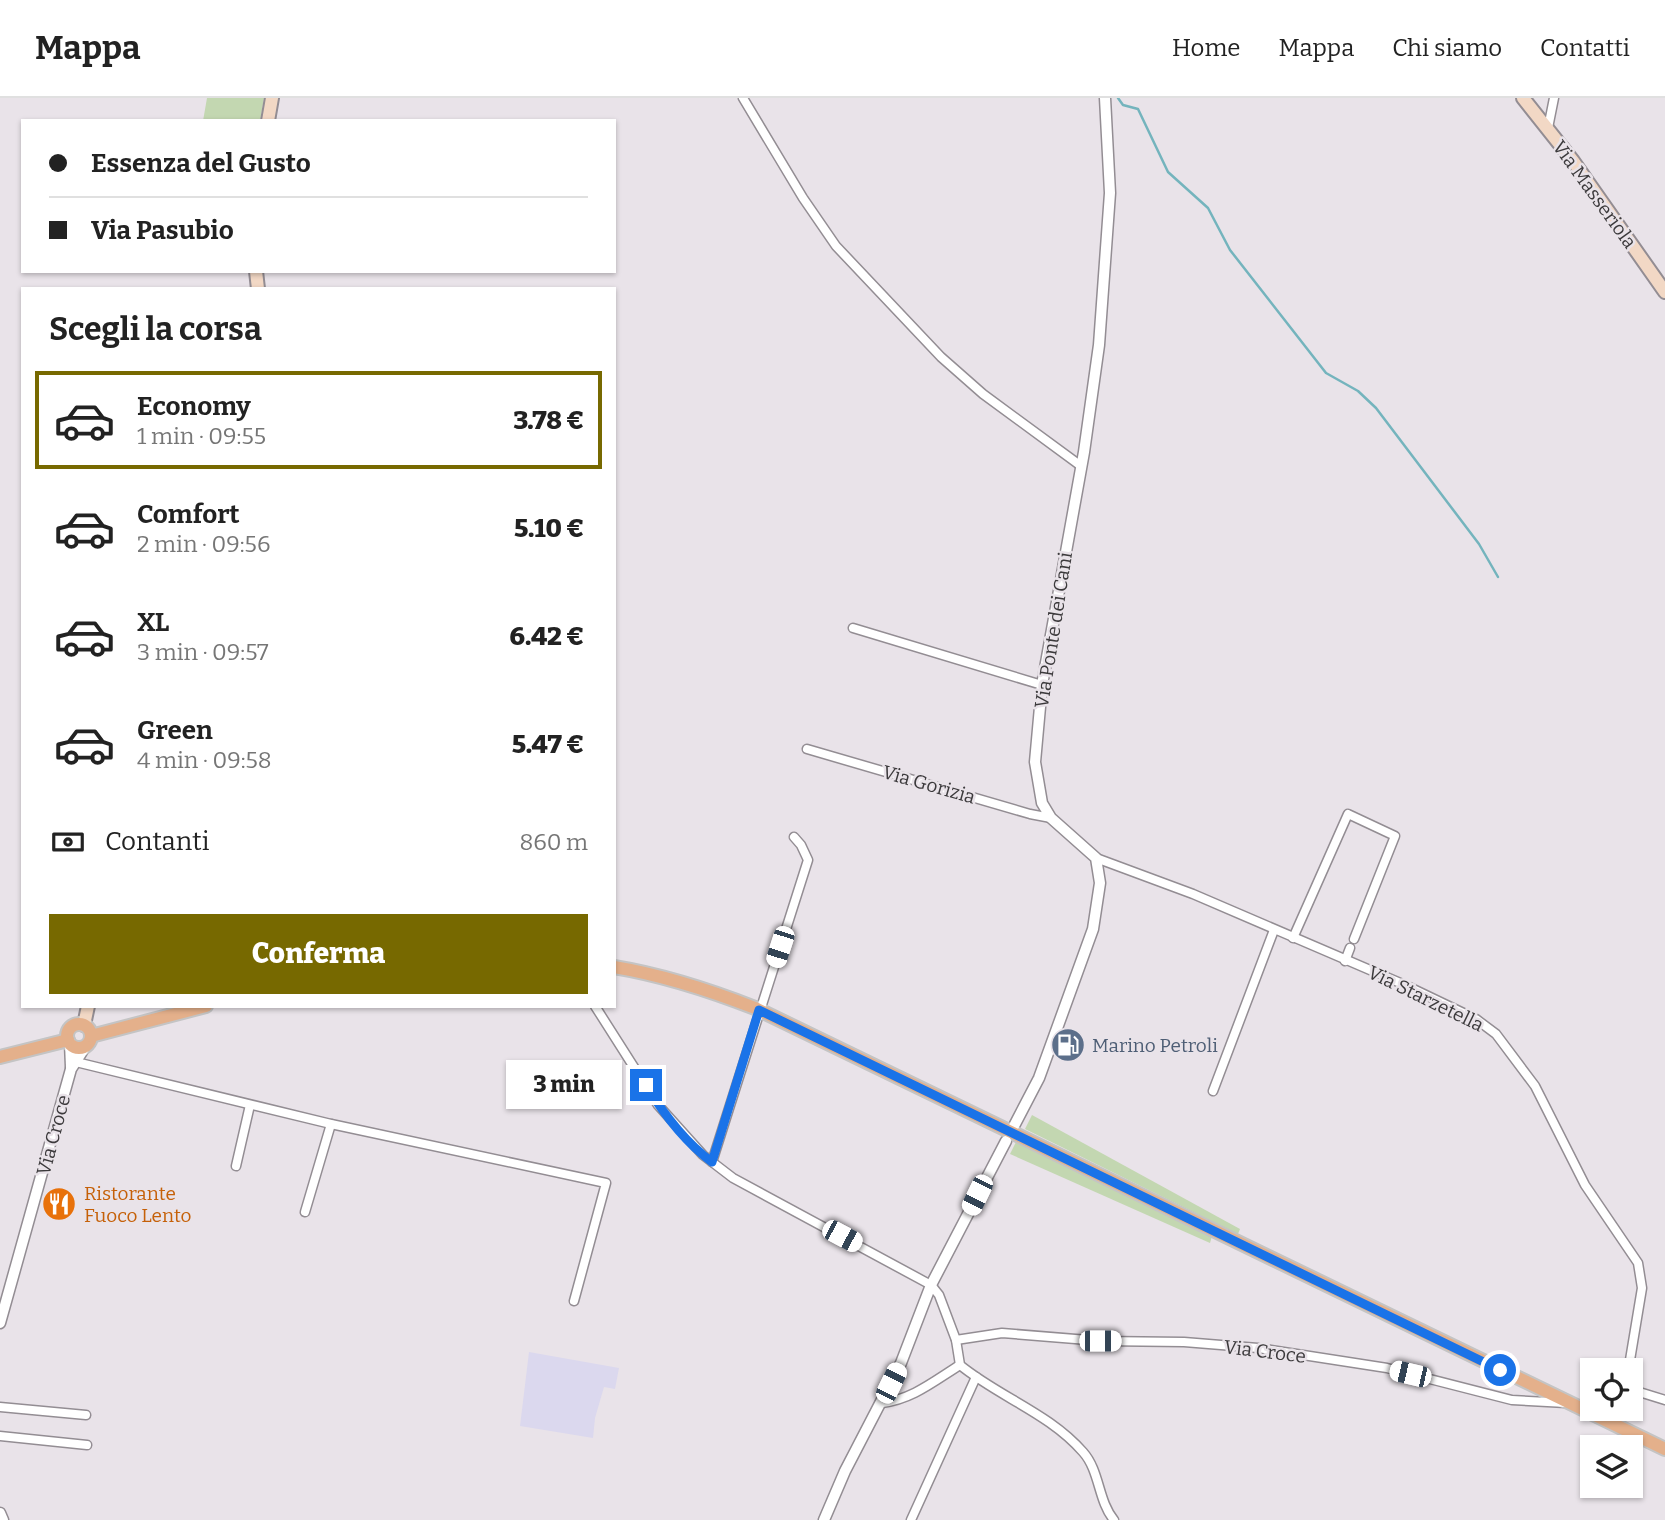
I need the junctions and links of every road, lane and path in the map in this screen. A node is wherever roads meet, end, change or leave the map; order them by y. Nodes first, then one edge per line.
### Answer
1 (272, 98) edge
2 (743, 98) edge
3 (1105, 98) edge
4 (1522, 98) edge
5 (1554, 98) edge
6 (268, 119) edge
7 (1548, 128) junction
8 (1665, 292) edge
9 (1082, 466) junction
10 (853, 628) dead end
11 (1042, 685) junction
12 (807, 749) dead end
13 (1051, 818) junction
14 (794, 837) dead end
15 (1096, 858) junction
16 (1274, 929) junction
17 (1293, 938) junction
18 (1354, 939) dead end
19 (1350, 948) dead end
20 (1345, 961) junction
21 (616, 967) edge
22 (88, 1008) edge
23 (198, 1008) edge
24 (596, 1008) edge
25 (759, 1010) junction
26 (87, 1036) junction
27 (69, 1042) junction
28 (0, 1057) edge
29 (74, 1065) junction
30 (1213, 1091) dead end
31 (250, 1105) junction
32 (331, 1124) junction
33 (1014, 1126) dead end
34 (1006, 1140) dead end
35 (712, 1162) junction
36 (236, 1166) dead end
37 (305, 1212) dead end
38 (932, 1285) junction
39 (574, 1301) dead end
40 (0, 1323) edge
41 (956, 1340) junction
42 (1631, 1358) edge
43 (960, 1365) junction
44 (976, 1377) junction
45 (1643, 1394) edge
46 (1665, 1400) edge
47 (882, 1403) junction
48 (1570, 1404) junction
49 (1580, 1407) edge
50 (0, 1408) edge
51 (86, 1415) dead end
52 (1611, 1421) edge
53 (0, 1436) edge
54 (87, 1445) dead end
55 (1665, 1449) edge
56 (0, 1513) edge
57 (1107, 1516) edge
58 (3, 1520) edge
59 (824, 1520) edge
60 (911, 1520) edge
61 (1114, 1520) edge

1 - 6 main road
2 - 9 street
3 - 9 street, Via Ponte dei Cani
4 - 7 main road, Via Masseriola
5 - 7 street
7 - 8 main road, Via Masseriola
9 - 11 street, Via Ponte dei Cani
10 - 11 street
11 - 13 street, Via Ponte dei Cani
12 - 13 street, Via Gorizia
13 - 15 street, Via Ponte dei Cani
14 - 25 street
15 - 16 street, Via Starzetella
15 - 33 street
16 - 17 street, Via Starzetella
16 - 30 street
17 - 18 street
17 - 20 street, Via Starzetella
19 - 20 street
20 - 42 street, Via Starzetella
21 - 25 main road
22 - 26 main road
23 - 26 main road
24 - 35 street
25 - 35 street
25 - 48 main road
26 - 27 main road
26 - 27 main road
26 - 29 street, Via Croce
27 - 28 main road
27 - 29 street, Via Croce
29 - 31 street
29 - 40 street, Via Croce
31 - 32 street
31 - 36 street
32 - 37 street
32 - 39 street
34 - 38 street
35 - 38 street
38 - 41 street
38 - 47 street
41 - 43 street
41 - 48 street, Via Croce
43 - 44 street
43 - 47 street
44 - 57 street
44 - 60 street
45 - 46 street
47 - 59 street
48 - 49 main road
50 - 51 street
52 - 55 main road
53 - 54 street
56 - 58 street
57 - 61 street

